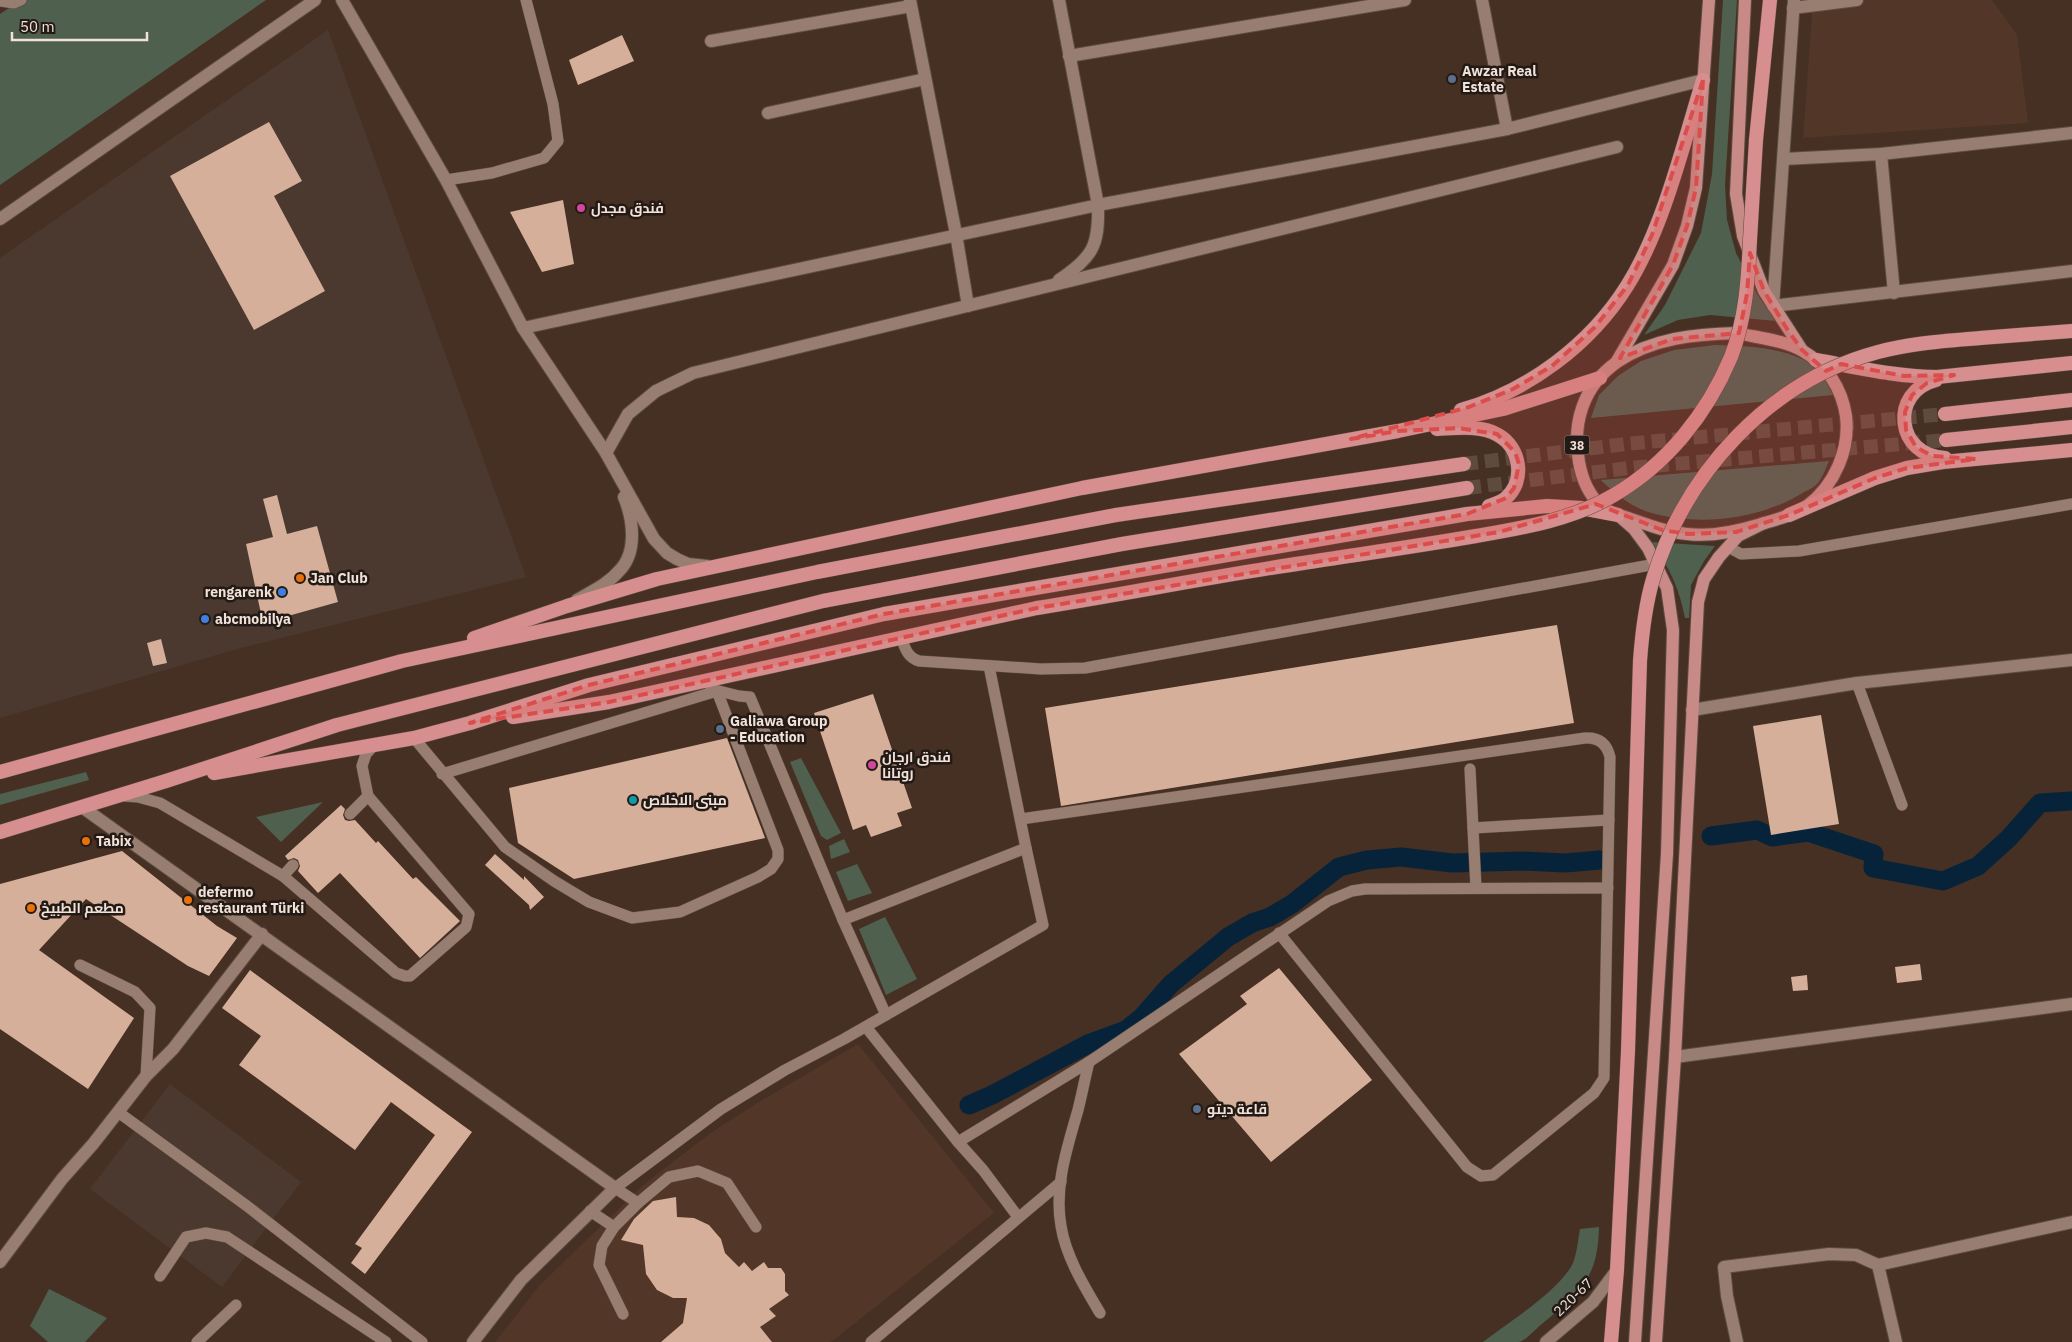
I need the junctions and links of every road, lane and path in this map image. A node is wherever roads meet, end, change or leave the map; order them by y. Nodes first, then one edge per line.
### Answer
1 (21, 0) edge
2 (315, 0) edge
3 (342, 0) edge
4 (526, 0) edge
5 (1059, 0) edge
6 (1405, 0) edge
7 (1482, 0) edge
8 (1709, 0) edge
9 (1745, 0) edge
10 (1770, 0) edge
11 (1857, 0) edge
12 (0, 2) edge
13 (910, 3) edge
14 (1793, 4) edge
15 (711, 41) dead end
16 (1069, 56) junction
17 (926, 79) junction
18 (1703, 80) junction
19 (768, 113) dead end
20 (1507, 129) junction
21 (2072, 134) edge
22 (1616, 147) dead end
23 (1881, 154) junction
24 (1784, 159) junction
25 (446, 180) junction
26 (1098, 205) junction
27 (0, 219) edge
28 (956, 234) junction
29 (2072, 270) edge
30 (1052, 285) junction
31 (1894, 293) junction
32 (968, 306) junction
33 (1773, 306) junction
34 (523, 328) junction
35 (2072, 331) edge
36 (1802, 350) junction
37 (1816, 360) junction
38 (1615, 363) junction
39 (2072, 363) edge
40 (1954, 375) junction
41 (1600, 378) junction
42 (2072, 400) edge
43 (1945, 414) tunnel mouth
44 (2072, 427) edge
45 (1398, 431) junction
46 (1351, 439) junction
47 (1946, 440) tunnel mouth
48 (2072, 450) edge
49 (606, 453) junction
50 (1976, 459) junction
51 (1464, 464) tunnel mouth
52 (1467, 488) tunnel mouth
53 (2072, 504) edge
54 (1467, 514) junction
55 (1618, 515) junction
56 (1789, 516) junction
57 (1764, 523) junction
58 (1728, 547) junction
59 (1656, 564) junction
60 (716, 566) junction
61 (567, 606) junction
62 (901, 637) junction
63 (2072, 660) edge
64 (402, 661) junction
65 (989, 666) junction
66 (696, 683) junction
67 (1856, 683) junction
68 (717, 691) junction
69 (1692, 710) junction
70 (470, 723) junction
71 (414, 738) junction
72 (374, 745) junction
73 (1470, 769) dead end
74 (0, 772) edge
75 (442, 774) junction
76 (166, 782) junction
77 (368, 796) junction
78 (115, 797) junction
79 (1902, 804) dead end
80 (82, 807) junction
81 (350, 814) dead end
82 (1021, 819) junction
83 (1609, 820) junction
84 (1473, 828) junction
85 (0, 832) edge
86 (1026, 848) junction
87 (293, 865) dead end
88 (283, 876) junction
89 (1476, 888) junction
90 (1608, 888) junction
91 (843, 920) junction
92 (1280, 933) junction
93 (262, 934) junction
94 (80, 965) dead end
95 (2072, 1004) edge
96 (886, 1015) junction
97 (866, 1027) junction
98 (1675, 1057) junction
99 (1088, 1062) junction
100 (146, 1076) junction
101 (118, 1112) junction
102 (958, 1142) junction
103 (1061, 1182) junction
104 (615, 1188) junction
105 (638, 1203) junction
106 (590, 1211) junction
107 (1018, 1217) junction
108 (2072, 1222) edge
109 (614, 1227) junction
110 (756, 1227) dead end
111 (0, 1262) edge
112 (1878, 1265) junction
113 (1617, 1270) junction
114 (160, 1276) dead end
115 (236, 1305) dead end
116 (1100, 1313) dead end
117 (623, 1314) dead end
118 (197, 1342) edge
119 (386, 1342) edge
120 (422, 1342) edge
121 (473, 1342) edge
122 (870, 1342) edge
123 (1546, 1342) edge
124 (1611, 1342) edge
125 (1635, 1342) edge
126 (1656, 1342) edge
127 (1737, 1342) edge
128 (1896, 1342) edge

1 - 12 lane
2 - 27 street
3 - 25 street
4 - 25 lane
5 - 16 street
6 - 16 street
7 - 20 street
8 - 18 main road, 38
9 - 33 main road, 38
10 - 62 highway, bridge
11 - 14 street
13 - 15 street
13 - 17 street
14 - 24 street
16 - 26 street
17 - 19 street
17 - 28 street
18 - 20 street
18 - 38 main road, 38
18 - 46 highway
20 - 26 street
21 - 23 street
22 - 30 street
23 - 24 street
23 - 31 street
24 - 33 street
25 - 34 street
26 - 28 street
26 - 30 street
28 - 32 street
28 - 34 street
29 - 31 street
30 - 32 street
31 - 33 street
32 - 49 street
33 - 36 main road, 38
34 - 49 street
35 - 113 highway, bridge
36 - 37 main road, 38
36 - 38 main road, 38
37 - 40 highway
37 - 56 main road, 38
38 - 41 main road, 38
39 - 40 highway
40 - 50 highway
41 - 45 highway
41 - 55 main road, 38
42 - 43 highway
44 - 47 highway
45 - 46 highway
45 - 54 highway
46 - 60 highway
48 - 50 highway
49 - 60 street
49 - 61 street
50 - 56 highway
51 - 64 highway
52 - 76 highway
53 - 58 lane
54 - 55 highway
54 - 70 highway
55 - 57 main road, 38
55 - 59 main road
56 - 57 main road, 38
57 - 58 main road
58 - 69 main road
59 - 65 lane
59 - 125 main road
60 - 61 highway
61 - 64 highway
62 - 65 lane
62 - 66 highway
63 - 67 street
64 - 74 highway
65 - 82 lane
66 - 68 lane
66 - 70 highway
67 - 69 street
67 - 79 lane
68 - 75 lane
68 - 75 lane
68 - 91 lane
69 - 98 main road
70 - 71 highway
71 - 72 highway
71 - 75 lane
72 - 76 highway
72 - 77 lane
73 - 84 lane
76 - 78 highway
77 - 81 lane
77 - 88 lane
78 - 80 highway
78 - 88 lane
80 - 85 highway
80 - 93 street
82 - 83 lane
82 - 86 lane
83 - 84 lane
83 - 90 lane
84 - 89 lane
86 - 91 lane
86 - 96 lane
87 - 88 lane
89 - 90 lane
89 - 92 lane
90 - 92 lane
91 - 96 lane
92 - 99 lane
93 - 100 street
93 - 104 street
94 - 100 lane
95 - 98 street
96 - 97 lane
97 - 102 lane
97 - 104 lane
98 - 126 main road
99 - 102 lane
99 - 103 lane
100 - 101 street
101 - 111 street
101 - 120 lane
102 - 107 lane
103 - 107 lane
103 - 116 lane
104 - 105 lane
104 - 106 street
105 - 109 lane
105 - 110 lane
106 - 109 lane
106 - 121 street
107 - 122 lane
108 - 112 street
109 - 117 lane
112 - 127 street
112 - 128 street
113 - 123 street, 220-67
113 - 124 highway
114 - 119 lane
115 - 118 lane

